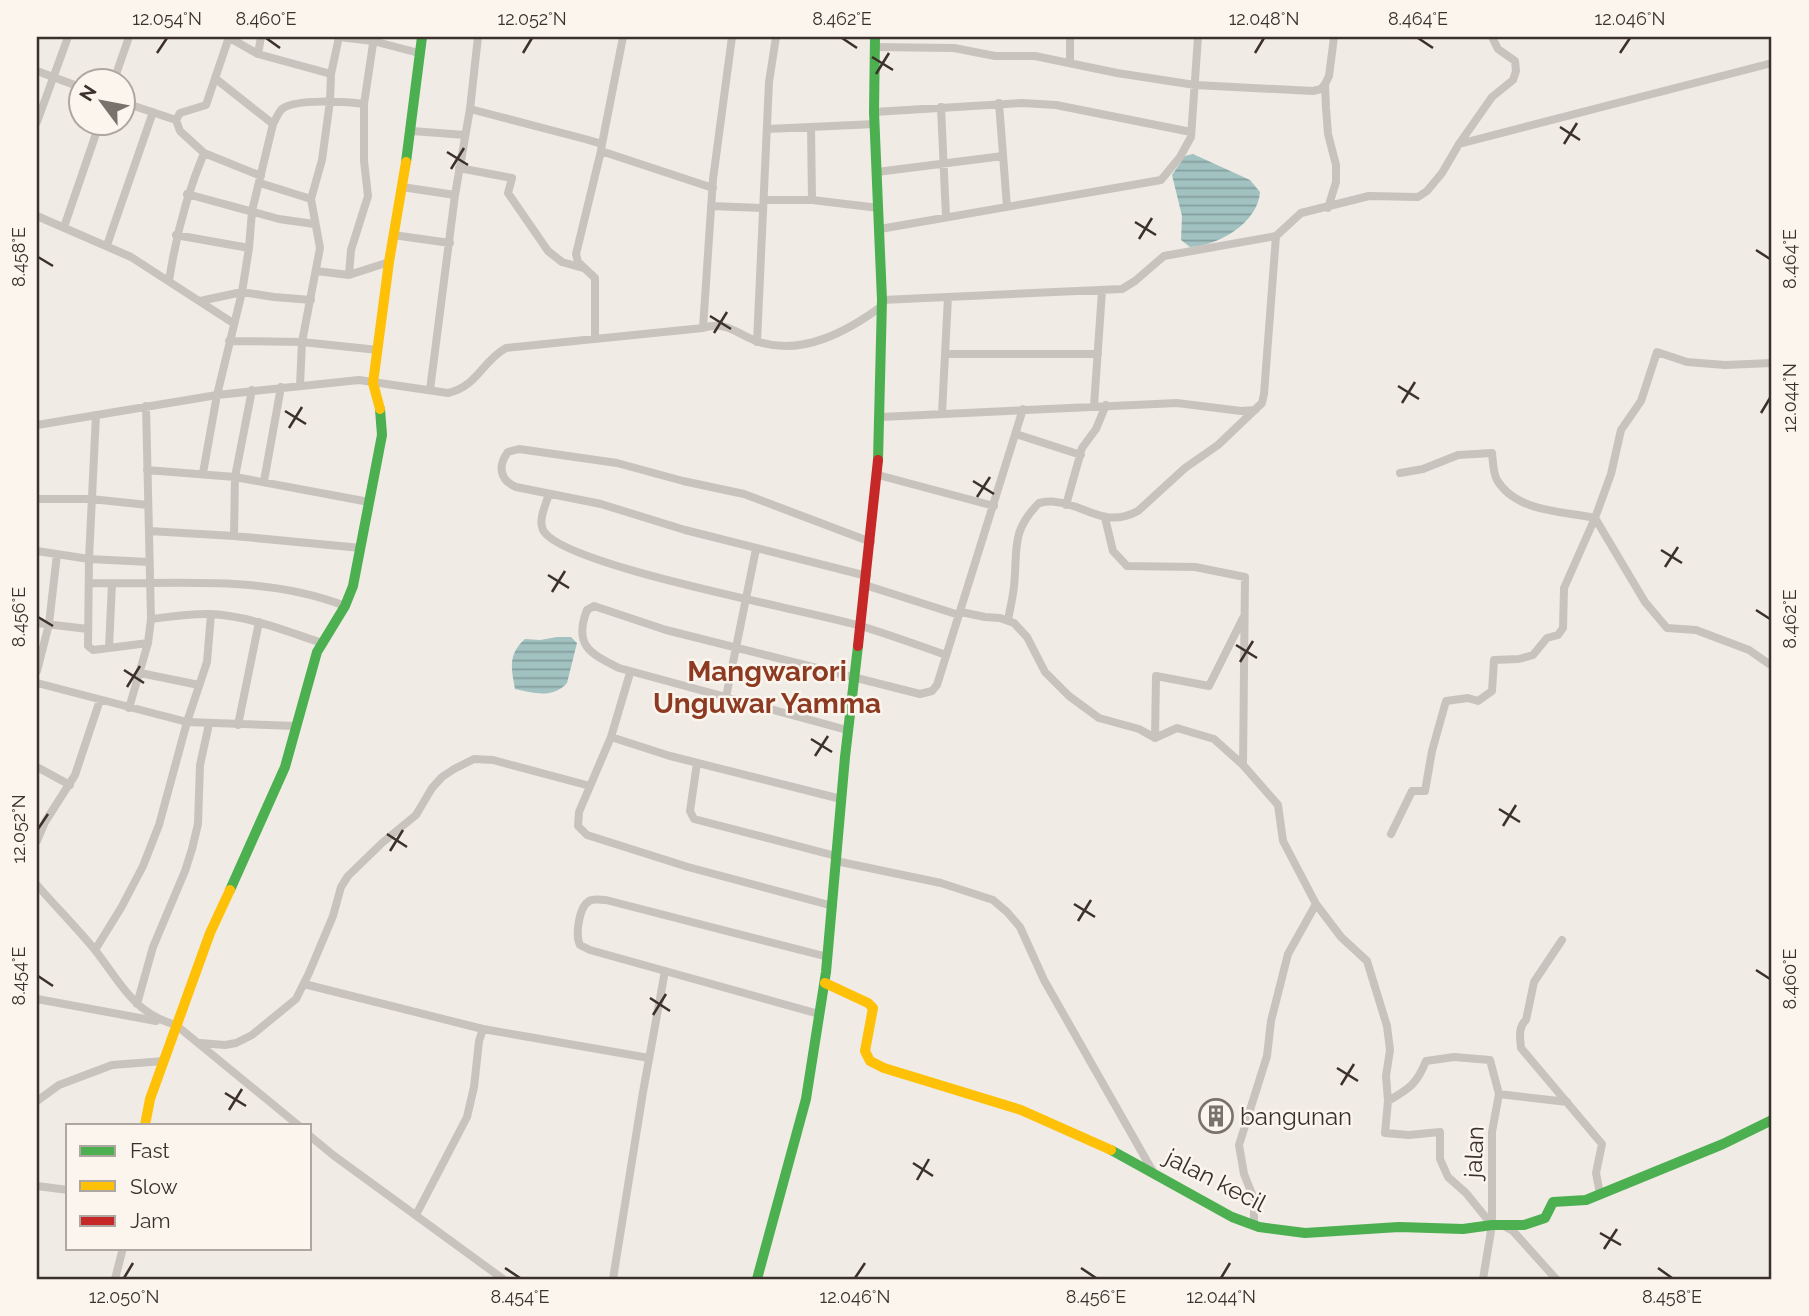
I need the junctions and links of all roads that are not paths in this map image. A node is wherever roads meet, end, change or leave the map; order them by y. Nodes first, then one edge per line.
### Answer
1 (68, 37) edge
2 (129, 37) edge
3 (229, 37) edge
4 (261, 37) edge
5 (339, 37) edge
6 (422, 37) edge
7 (478, 37) edge
8 (623, 37) edge
9 (732, 37) edge
10 (776, 37) edge
11 (1070, 37) edge
12 (1198, 37) edge
13 (1334, 37) edge
14 (1492, 37) edge
15 (373, 39) edge
16 (874, 42) edge
17 (419, 53) junction
18 (258, 54) junction
19 (1772, 62) edge
20 (1070, 63) junction
21 (119, 66) edge
22 (37, 71) edge
23 (331, 74) junction
24 (52, 77) junction
25 (216, 79) junction
26 (66, 82) edge
27 (1325, 84) junction
28 (1195, 85) junction
29 (330, 101) junction
30 (999, 103) junction
31 (364, 104) junction
32 (136, 107) edge
33 (941, 107) junction
34 (470, 109) junction
35 (153, 112) junction
36 (874, 112) junction
37 (176, 120) junction
38 (37, 122) edge
39 (273, 124) junction
40 (875, 124) junction
41 (811, 127) junction
42 (767, 129) junction
43 (412, 131) junction
44 (1191, 132) junction
45 (465, 135) junction
46 (95, 136) edge
47 (1459, 144) junction
48 (602, 148) junction
49 (204, 153) junction
50 (1003, 156) junction
51 (944, 163) junction
52 (459, 168) junction
53 (877, 172) junction
54 (261, 180) junction
55 (402, 187) junction
56 (712, 188) junction
57 (187, 194) junction
58 (455, 195) junction
59 (311, 199) junction
60 (812, 200) junction
61 (763, 204) junction
62 (711, 206) junction
63 (1007, 207) junction
64 (879, 208) junction
65 (1328, 208) junction
66 (252, 211) junction
67 (37, 216) edge
68 (946, 217) junction
69 (314, 224) junction
70 (64, 227) junction
71 (880, 229) junction
72 (176, 235) junction
73 (393, 235) junction
74 (1276, 236) junction
75 (450, 243) junction
76 (107, 245) junction
77 (249, 248) junction
78 (389, 262) junction
79 (584, 268) junction
80 (316, 271) junction
81 (349, 275) junction
82 (169, 281) junction
83 (1102, 291) junction
84 (242, 292) junction
85 (948, 297) junction
86 (311, 300) junction
87 (199, 301) junction
88 (882, 303) junction
89 (233, 323) junction
90 (703, 328) junction
91 (594, 339) junction
92 (229, 341) junction
93 (302, 342) junction
94 (757, 342) junction
95 (378, 350) junction
96 (945, 354) junction
97 (1098, 354) junction
98 (1772, 363) edge
99 (373, 383) junction
100 (300, 386) junction
101 (281, 387) junction
102 (252, 390) junction
103 (430, 390) junction
104 (217, 395) junction
105 (1106, 405) junction
106 (146, 406) junction
107 (1094, 406) junction
108 (1023, 409) junction
109 (1255, 410) junction
110 (942, 413) junction
111 (96, 415) junction
112 (881, 416) junction
113 (37, 425) edge
114 (1016, 434) junction
115 (1081, 454) junction
116 (147, 470) junction
117 (203, 473) junction
118 (1400, 473) dead end
119 (878, 475) junction
120 (236, 477) junction
121 (264, 481) junction
122 (549, 494) junction
123 (37, 499) edge
124 (92, 499) junction
125 (369, 502) junction
126 (148, 505) junction
127 (1066, 505) junction
128 (994, 506) junction
129 (1595, 518) junction
130 (1105, 519) junction
131 (149, 531) junction
132 (234, 536) junction
133 (871, 542) junction
134 (361, 548) junction
135 (756, 549) junction
136 (37, 551) edge
137 (57, 554) junction
138 (89, 559) junction
139 (149, 562) junction
140 (866, 580) junction
141 (89, 583) junction
142 (112, 583) junction
143 (149, 584) junction
144 (744, 599) junction
145 (345, 606) junction
146 (960, 613) junction
147 (211, 614) junction
148 (1244, 615) junction
149 (150, 619) junction
150 (1008, 620) junction
151 (259, 622) junction
152 (37, 623) edge
153 (49, 624) junction
154 (860, 626) junction
155 (88, 629) junction
156 (148, 643) junction
157 (322, 643) junction
158 (735, 646) junction
159 (108, 648) junction
160 (946, 655) junction
161 (1772, 666) edge
162 (37, 671) edge
163 (140, 673) junction
164 (630, 673) junction
165 (854, 676) junction
166 (37, 682) edge
167 (199, 685) junction
168 (726, 697) junction
169 (100, 700) junction
170 (129, 708) junction
171 (187, 722) junction
172 (209, 724) junction
173 (238, 725) junction
174 (296, 726) junction
175 (847, 730) junction
176 (611, 737) junction
177 (1155, 738) junction
178 (697, 763) junction
179 (1242, 765) junction
180 (37, 766) edge
181 (69, 785) junction
182 (590, 786) junction
183 (841, 799) junction
184 (1391, 834) dead end
185 (37, 841) edge
186 (836, 859) junction
187 (37, 885) edge
188 (1316, 904) junction
189 (833, 906) junction
190 (1562, 940) dead end
191 (95, 950) junction
192 (828, 957) junction
193 (665, 971) junction
194 (825, 983) junction
195 (304, 984) junction
196 (37, 999) edge
197 (137, 1004) junction
198 (820, 1014) junction
199 (176, 1025) junction
200 (483, 1028) junction
201 (200, 1042) junction
202 (649, 1058) junction
203 (164, 1061) junction
204 (1499, 1094) junction
205 (37, 1101) edge
206 (1388, 1101) junction
207 (1567, 1102) junction
208 (1772, 1120) edge
209 (145, 1124) edge
210 (297, 1124) edge
211 (312, 1137) edge
212 (1152, 1171) junction
213 (37, 1186) edge
214 (66, 1190) edge
215 (1600, 1194) junction
216 (416, 1215) junction
217 (1492, 1225) junction
218 (1254, 1226) junction
219 (1504, 1226) junction
220 (122, 1250) edge
221 (115, 1279) edge
222 (503, 1279) edge
223 (613, 1279) edge
224 (757, 1279) edge
225 (1483, 1279) edge
226 (1557, 1279) edge

1 - 24 street
2 - 21 street
3 - 18 street
3 - 25 street
4 - 18 street
5 - 15 street
5 - 23 street
6 - 17 street
7 - 34 street
8 - 48 street
9 - 56 street
10 - 42 street
11 - 20 street
12 - 28 street
13 - 27 street
14 - 47 street
15 - 17 street
15 - 31 street
16 - 20 street
16 - 36 street
17 - 43 street
18 - 23 street
19 - 47 street
20 - 28 street
22 - 24 street
23 - 29 street
24 - 26 street
24 - 38 street
25 - 37 street
25 - 39 street
27 - 28 street
27 - 65 street
28 - 44 street
29 - 31 street
29 - 39 street
29 - 59 street
30 - 33 street
30 - 44 street
30 - 50 street
31 - 81 street
32 - 35 street
33 - 36 street
33 - 51 street
34 - 45 street
34 - 48 street
35 - 37 street
35 - 76 street
36 - 40 street
37 - 49 street
39 - 54 street
40 - 41 street
40 - 53 street
41 - 42 street
41 - 60 street
42 - 61 street
43 - 45 street
43 - 55 street
44 - 63 street
45 - 52 street
46 - 70 street
47 - 65 street
48 - 56 street
48 - 79 street
49 - 54 street
49 - 57 street
50 - 51 street
50 - 63 street
51 - 53 street
51 - 68 street
52 - 58 street
52 - 79 street
53 - 64 street
54 - 59 street
54 - 66 street
55 - 58 street
55 - 73 street
56 - 62 street
57 - 66 street
57 - 72 street
58 - 75 street
59 - 69 street
60 - 61 street
60 - 64 street
61 - 62 street
61 - 94 street
62 - 90 street
63 - 68 street
64 - 71 street
65 - 74 street
66 - 69 street
66 - 77 street
67 - 70 street
68 - 71 street
69 - 80 street
70 - 76 street
71 - 88 street
72 - 77 street
72 - 82 street
73 - 75 street
73 - 78 street
74 - 83 street
74 - 109 street
75 - 103 street
76 - 82 street
77 - 84 street
78 - 81 street
78 - 95 street
79 - 91 street
80 - 81 street
80 - 86 street
82 - 87 street
83 - 85 street
83 - 97 street
84 - 86 street
84 - 87 street
84 - 89 street
85 - 88 street
85 - 96 street
86 - 93 street
87 - 89 street
88 - 94 street
88 - 112 street
89 - 92 street
90 - 91 street
90 - 94 street
91 - 103 street
92 - 93 street
92 - 104 street
93 - 95 street
93 - 100 street
95 - 99 street
96 - 97 street
96 - 110 street
97 - 107 street
98 - 129 street
99 - 100 street
99 - 103 street
99 - 125 street
100 - 101 street
101 - 102 street
101 - 121 street
102 - 104 street
102 - 120 street
104 - 106 street
104 - 117 street
105 - 107 street
105 - 109 street
105 - 115 street
106 - 111 street
106 - 116 street
107 - 108 street
108 - 110 street
108 - 114 street
109 - 130 street
110 - 112 street
111 - 113 street
111 - 124 street
112 - 119 street
114 - 115 street
114 - 128 street
115 - 127 street
116 - 117 street
116 - 126 street
117 - 120 street
118 - 129 street
119 - 128 street
119 - 133 street
120 - 121 street
120 - 132 street
121 - 125 street
122 - 133 street
122 - 135 street
122 - 144 street
123 - 124 street
124 - 126 street
124 - 138 street
125 - 134 street
126 - 131 street
127 - 130 street
127 - 150 street
128 - 146 street
129 - 161 street
129 - 184 street
130 - 148 street
131 - 132 street
131 - 139 street
132 - 134 street
133 - 140 street
134 - 145 street
135 - 140 street
135 - 144 street
136 - 137 street
137 - 138 street
137 - 153 street
138 - 139 street
138 - 141 street
139 - 143 street
140 - 146 street
140 - 154 street
141 - 142 street
141 - 155 street
142 - 143 street
142 - 159 street
143 - 145 street
143 - 149 street
144 - 154 street
144 - 158 street
145 - 157 street
146 - 150 street
146 - 160 street
147 - 149 street
147 - 151 street
147 - 167 street
148 - 177 street
148 - 179 street
149 - 156 street
150 - 177 street
151 - 157 street
151 - 173 street
152 - 153 street
153 - 155 street
153 - 162 street
154 - 160 street
154 - 165 street
155 - 159 street
156 - 159 street
156 - 163 street
157 - 174 street
158 - 164 street
158 - 165 street
158 - 168 street
160 - 165 street
163 - 167 street
163 - 170 street
164 - 168 street
164 - 176 street
165 - 175 street
166 - 169 street
167 - 171 street
168 - 175 street
169 - 170 street
169 - 181 street
170 - 171 street
171 - 172 street
171 - 191 street
172 - 173 street
172 - 197 street
173 - 174 street
174 - 199 street
175 - 183 street
176 - 178 street
176 - 182 street
177 - 179 street
178 - 183 street
178 - 186 street
179 - 188 street
180 - 181 street
181 - 185 street
182 - 189 street
182 - 195 street
183 - 186 street
186 - 189 street
186 - 212 street
187 - 191 street
188 - 206 street
188 - 218 street
189 - 192 street
190 - 207 street
191 - 197 street
192 - 193 street
192 - 194 street
193 - 198 street
193 - 202 street
194 - 198 street
194 - 212 street, jalan kecil
195 - 200 street
195 - 201 street
196 - 199 street
197 - 199 street
198 - 224 street
199 - 201 street
199 - 203 street
200 - 202 street
200 - 216 street
201 - 210 street
202 - 223 street
203 - 205 street
203 - 209 street
204 - 206 street
204 - 207 street, jalan
204 - 217 street, jalan
206 - 217 street
207 - 215 street
208 - 215 street, jalan kecil
211 - 216 street
212 - 218 street, jalan kecil
213 - 214 street
215 - 219 street, jalan kecil
216 - 222 street
217 - 218 street, jalan kecil
217 - 219 street, jalan kecil
217 - 225 street, jalan
219 - 226 street
220 - 221 street

